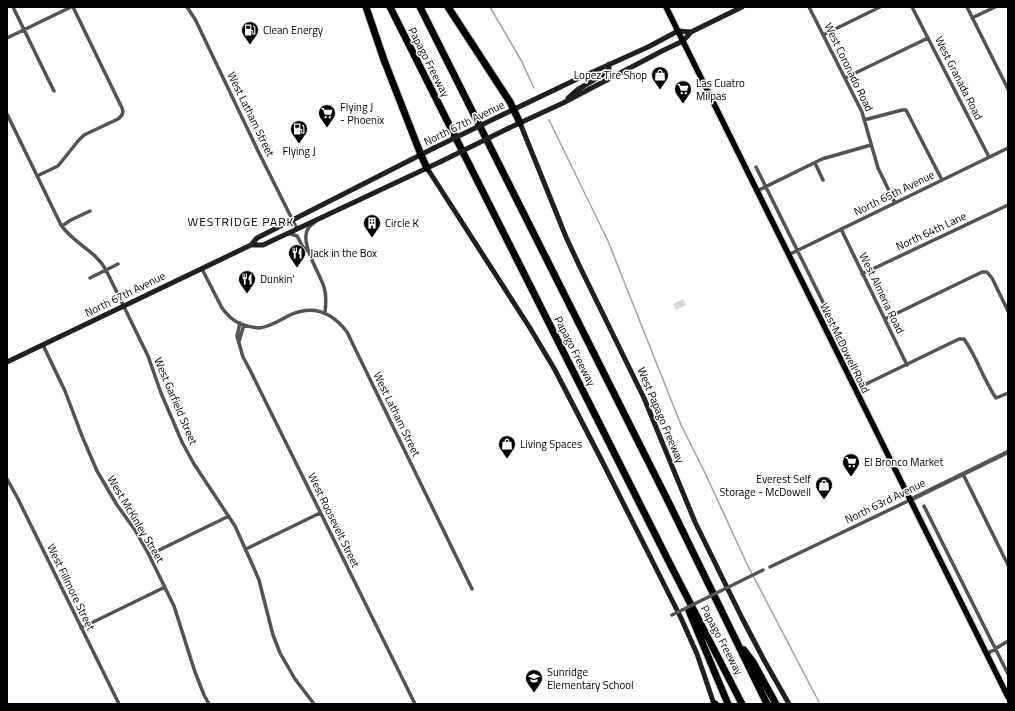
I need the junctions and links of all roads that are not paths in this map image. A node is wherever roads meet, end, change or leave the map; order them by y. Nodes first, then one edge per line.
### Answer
1 (14, 7) edge
2 (72, 7) edge
3 (187, 7) edge
4 (366, 7) edge
5 (390, 7) edge
6 (420, 7) edge
7 (448, 7) edge
8 (666, 7) edge
9 (742, 7) edge
10 (810, 7) edge
11 (880, 7) edge
12 (912, 7) edge
13 (967, 7) edge
14 (995, 7) edge
15 (972, 18) junction
16 (24, 30) junction
17 (678, 31) junction
18 (691, 32) junction
19 (823, 34) junction
20 (7, 38) edge
21 (928, 38) junction
22 (683, 41) junction
23 (609, 64) junction
24 (845, 78) junction
25 (1008, 89) edge
26 (54, 91) dead end
27 (563, 102) junction
28 (514, 110) junction
29 (7, 114) edge
30 (864, 120) junction
31 (520, 123) junction
32 (871, 145) junction
33 (1008, 148) edge
34 (421, 155) junction
35 (989, 157) junction
36 (815, 163) junction
37 (756, 167) dead end
38 (427, 168) junction
39 (37, 176) junction
40 (823, 180) dead end
41 (942, 180) junction
42 (766, 187) junction
43 (756, 191) junction
44 (895, 203) junction
45 (1008, 205) edge
46 (90, 211) dead end
47 (325, 216) junction
48 (293, 220) junction
49 (62, 226) junction
50 (297, 229) junction
51 (841, 229) junction
52 (287, 233) junction
53 (251, 245) junction
54 (798, 250) junction
55 (308, 251) junction
56 (788, 255) junction
57 (118, 264) dead end
58 (202, 269) junction
59 (106, 270) junction
60 (862, 274) junction
61 (90, 278) dead end
62 (124, 306) junction
63 (1008, 311) edge
64 (325, 312) junction
65 (885, 319) junction
66 (242, 324) junction
67 (44, 345) junction
68 (7, 362) edge
69 (907, 365) junction
70 (1008, 394) edge
71 (1008, 452) edge
72 (963, 474) junction
73 (7, 479) edge
74 (910, 500) junction
75 (924, 506) dead end
76 (320, 513) junction
77 (229, 516) junction
78 (246, 549) junction
79 (149, 555) junction
80 (670, 564) junction
81 (1008, 565) edge
82 (770, 567) dead end
83 (763, 570) dead end
84 (165, 588) junction
85 (472, 589) dead end
86 (672, 615) dead end
87 (81, 628) junction
88 (735, 639) junction
89 (1008, 642) edge
90 (996, 649) junction
91 (987, 654) junction
92 (1008, 674) edge
93 (1008, 697) edge
94 (119, 704) edge
95 (209, 704) edge
96 (314, 704) edge
97 (415, 704) edge
98 (714, 704) edge
99 (728, 704) edge
100 (742, 704) edge
101 (767, 704) edge
102 (776, 704) edge
103 (789, 704) edge

1 - 16 street
2 - 16 street
2 - 39 street
3 - 48 street, West Latham Street
4 - 34 highway
5 - 80 highway, Papago Freeway
6 - 88 highway, Papago Freeway
7 - 28 highway
8 - 17 main road, West McDowell Road
9 - 18 main road, North 67th Avenue
10 - 19 street, West Coronado Road
11 - 19 street
12 - 21 street, West Granada Road
13 - 15 street
14 - 15 street
15 - 25 street
16 - 20 street
16 - 26 street
17 - 18 main road, North 67th Avenue
17 - 22 main road, West McDowell Road
17 - 23 main road, North 67th Avenue
18 - 22 main road, North 67th Avenue
19 - 24 street, West Coronado Road
21 - 24 street
21 - 35 street, West Granada Road
22 - 27 main road, North 67th Avenue
22 - 43 main road, West McDowell Road
23 - 27 main road
23 - 28 main road, North 67th Avenue
24 - 30 street, West Coronado Road
27 - 31 main road, North 67th Avenue
28 - 31 highway
28 - 34 main road, North 67th Avenue, bridge
29 - 39 street, West Garfield Street
30 - 32 street, West Coronado Road
30 - 41 street
31 - 38 main road, North 67th Avenue, bridge
31 - 103 main road, West Papago Freeway
32 - 36 street
32 - 44 street, West Coronado Road
33 - 35 street, North 65th Avenue
34 - 38 highway
34 - 48 main road, North 67th Avenue
35 - 41 street, North 65th Avenue
36 - 40 street
36 - 42 street
37 - 42 street, West McDowell Road
38 - 47 main road, North 67th Avenue
38 - 98 main road
39 - 49 street, West Garfield Street
41 - 44 street, North 65th Avenue
42 - 43 street
42 - 54 street, West McDowell Road
43 - 56 main road, West McDowell Road
44 - 51 street, North 65th Avenue
45 - 60 street, North 64th Lane
46 - 49 street
47 - 50 main road, North 67th Avenue
47 - 55 street
48 - 50 street, West Latham Street
48 - 53 main road, North 67th Avenue
49 - 59 street, West Garfield Street
50 - 52 main road, North 67th Avenue
51 - 54 street, North 65th Avenue
51 - 60 street, West Almeria Road
52 - 53 main road, North 67th Avenue
52 - 55 street
53 - 58 main road, North 67th Avenue
54 - 56 street, North 65th Avenue
54 - 69 street, West McDowell Road
55 - 64 street
56 - 74 main road, West McDowell Road
57 - 59 street
58 - 62 main road, North 67th Avenue
58 - 66 street
59 - 61 street
59 - 62 street, West Garfield Street
60 - 65 street, West Almeria Road
62 - 67 main road, North 67th Avenue
62 - 77 street, West Garfield Street
63 - 65 street
64 - 66 street
64 - 85 street, West Latham Street
65 - 69 street, West Almeria Road
66 - 76 street, West Roosevelt Street
67 - 68 main road, North 67th Avenue
67 - 79 street, West McKinley Street
69 - 70 street
71 - 72 street, North 63rd Avenue
72 - 74 street, North 63rd Avenue
72 - 81 street
73 - 87 street, West Fillmore Street
74 - 82 street, North 63rd Avenue
74 - 91 main road, West McDowell Road
75 - 90 street
76 - 78 street
76 - 97 street, West Roosevelt Street
77 - 78 street, West Garfield Street
77 - 79 street
78 - 96 street, West Garfield Street
79 - 84 street, West McKinley Street
80 - 99 highway
80 - 100 highway, Papago Freeway
83 - 86 street, bridge
84 - 87 street
84 - 95 street, West McKinley Street
87 - 94 street, West Fillmore Street
88 - 101 highway, Papago Freeway
88 - 102 highway
89 - 90 street
90 - 91 street
90 - 92 street
91 - 93 main road, West McDowell Road

